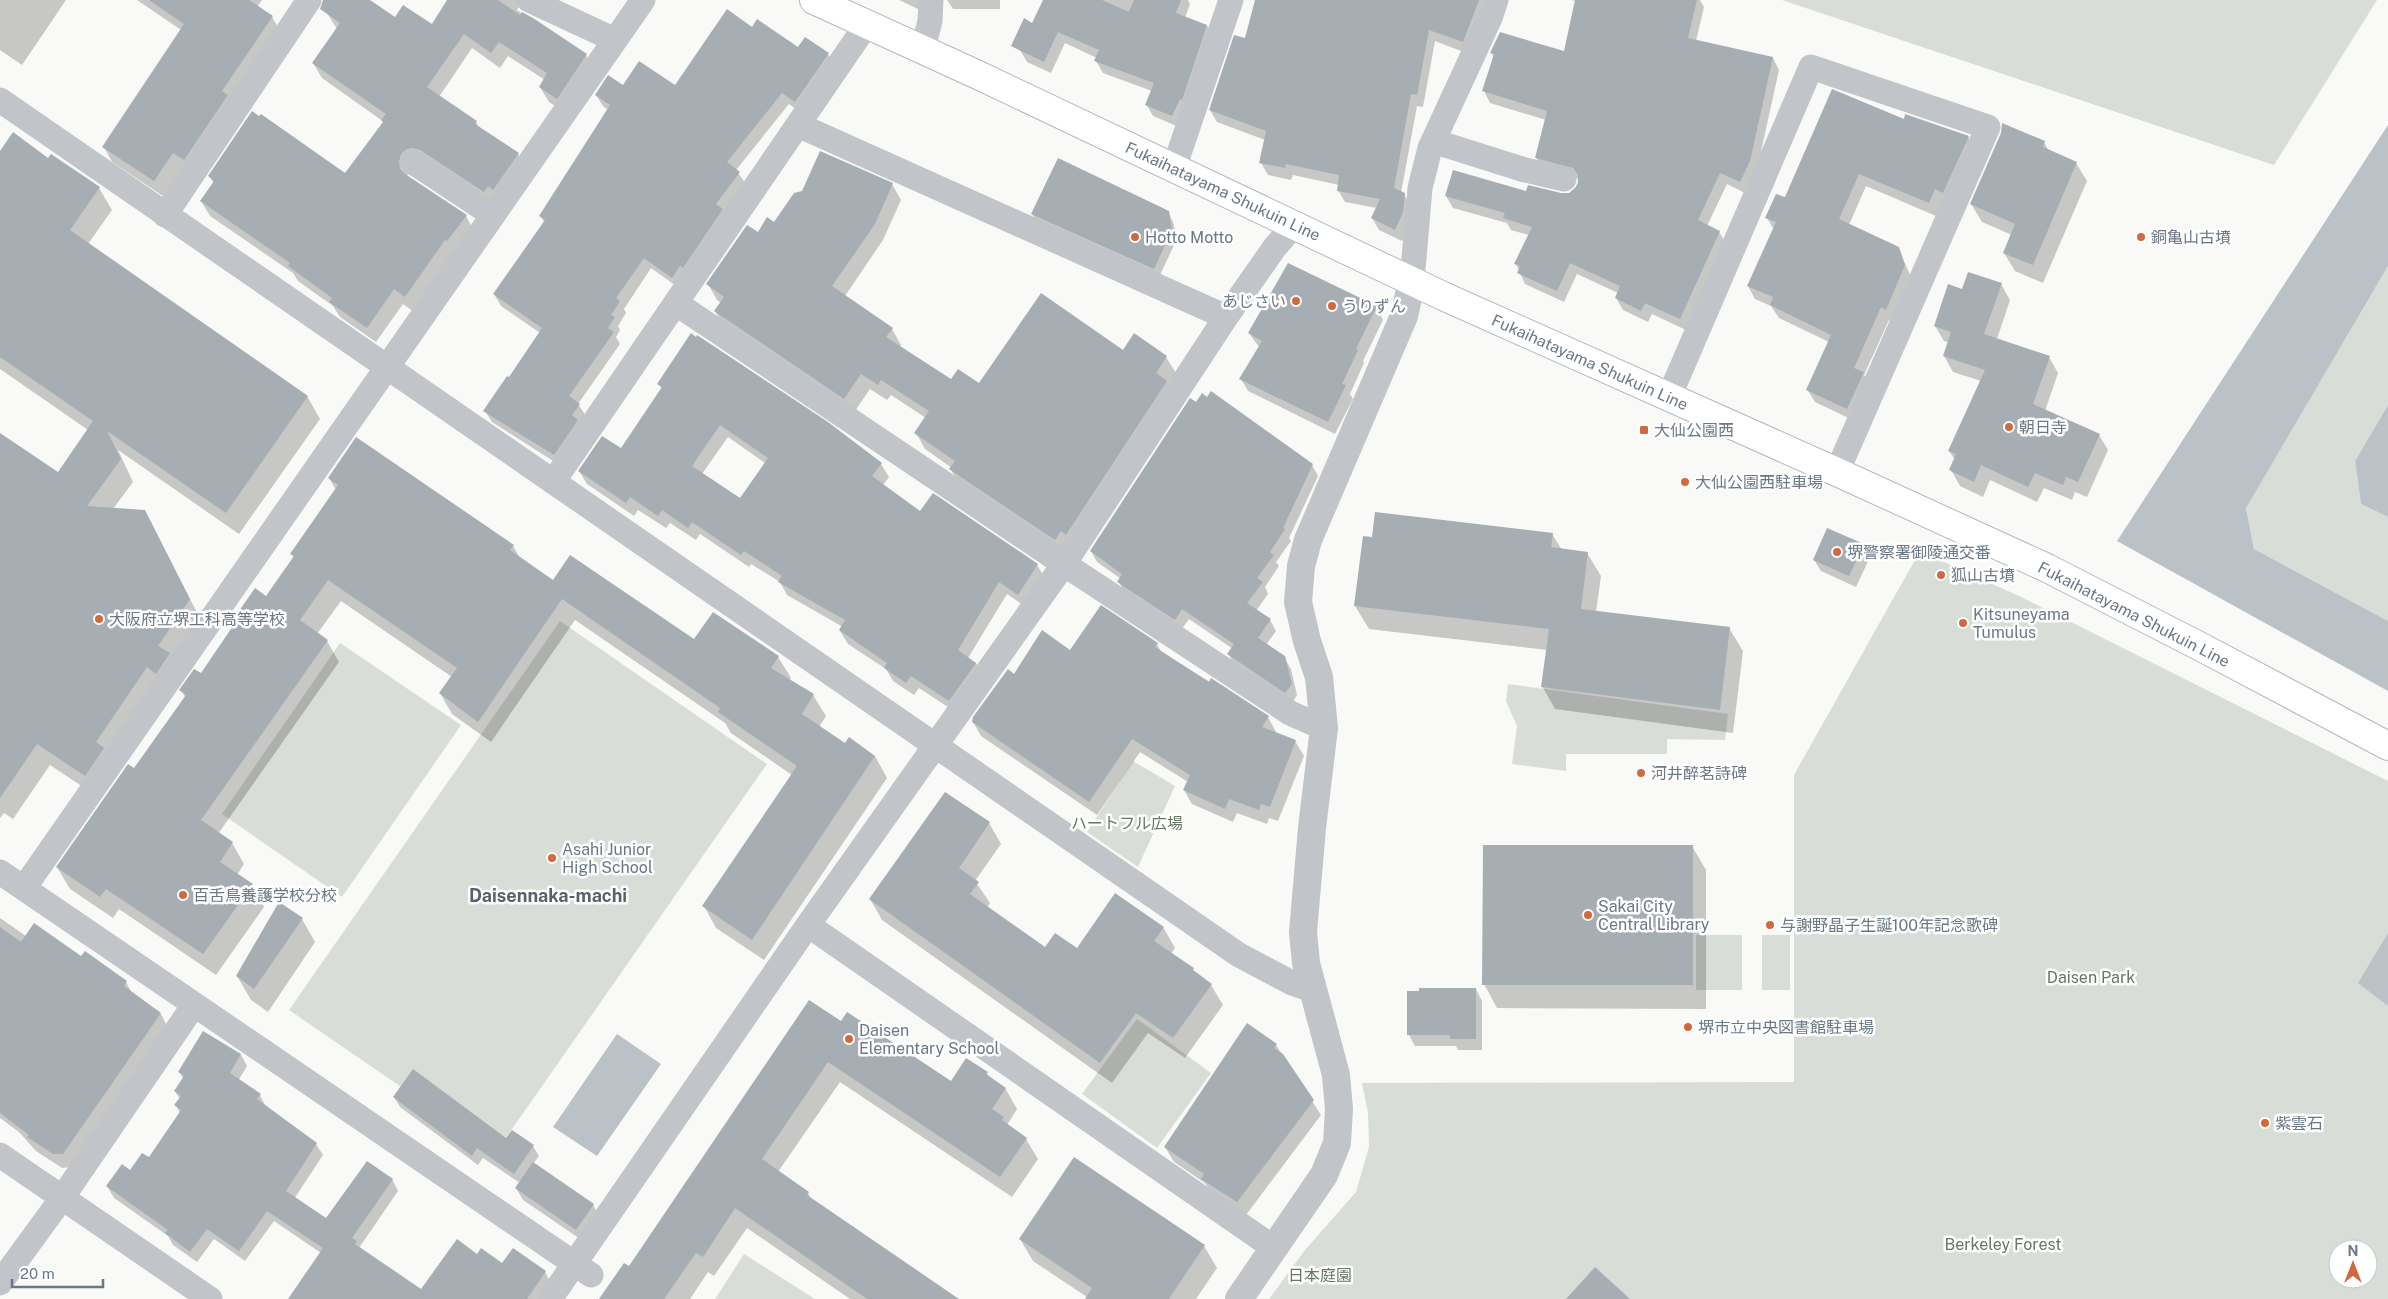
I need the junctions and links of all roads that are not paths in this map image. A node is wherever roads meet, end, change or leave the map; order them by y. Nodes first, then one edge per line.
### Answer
1 (309, 0) edge
2 (529, 0) edge
3 (643, 0) edge
4 (814, 0) edge
5 (931, 0) edge
6 (1231, 0) edge
7 (1496, 0) edge
8 (867, 24) junction
9 (615, 40) junction
10 (923, 49) junction
11 (0, 100) edge
12 (798, 125) junction
13 (1433, 141) junction
14 (413, 162) dead end
15 (1174, 168) junction
16 (1564, 179) dead end
17 (165, 215) junction
18 (493, 215) junction
19 (1295, 224) junction
20 (1412, 281) junction
21 (676, 304) junction
22 (1226, 317) junction
23 (388, 367) junction
24 (1670, 397) junction
25 (1836, 472) junction
26 (553, 482) junction
27 (1064, 564) junction
28 (1324, 728) junction
29 (936, 744) junction
30 (2388, 746) edge
31 (0, 872) edge
32 (24, 888) junction
33 (808, 925) junction
34 (1312, 990) junction
35 (194, 1004) junction
36 (0, 1155) edge
37 (62, 1198) junction
38 (1274, 1248) junction
39 (583, 1270) junction
40 (0, 1283) edge
41 (210, 1299) edge
42 (550, 1299) edge
43 (1239, 1299) edge

1 - 17 street
2 - 9 street
3 - 9 street
4 - 8 main road, Fukaihatayama Shukuin Line
5 - 10 street
6 - 15 street
7 - 13 street
8 - 10 main road, Fukaihatayama Shukuin Line
8 - 12 street
9 - 18 street
10 - 15 main road, Fukaihatayama Shukuin Line
11 - 17 street
12 - 21 street
12 - 22 street
13 - 16 street
13 - 20 street
14 - 18 street
15 - 19 main road, Fukaihatayama Shukuin Line
17 - 23 street
18 - 23 street
19 - 20 main road, Fukaihatayama Shukuin Line
19 - 22 street
20 - 24 main road, Fukaihatayama Shukuin Line
20 - 28 street
21 - 26 street
21 - 27 street
22 - 27 street
23 - 26 street
23 - 32 street
24 - 25 main road, Fukaihatayama Shukuin Line
24 - 25 street
25 - 30 main road, Fukaihatayama Shukuin Line
26 - 29 street
27 - 28 street
27 - 29 street
28 - 34 street
29 - 33 street
29 - 34 street
31 - 32 street
32 - 35 street
33 - 38 street
33 - 39 street
34 - 38 street
35 - 37 street
35 - 39 street
36 - 37 street
37 - 40 street
37 - 41 street
38 - 43 street
39 - 42 street

